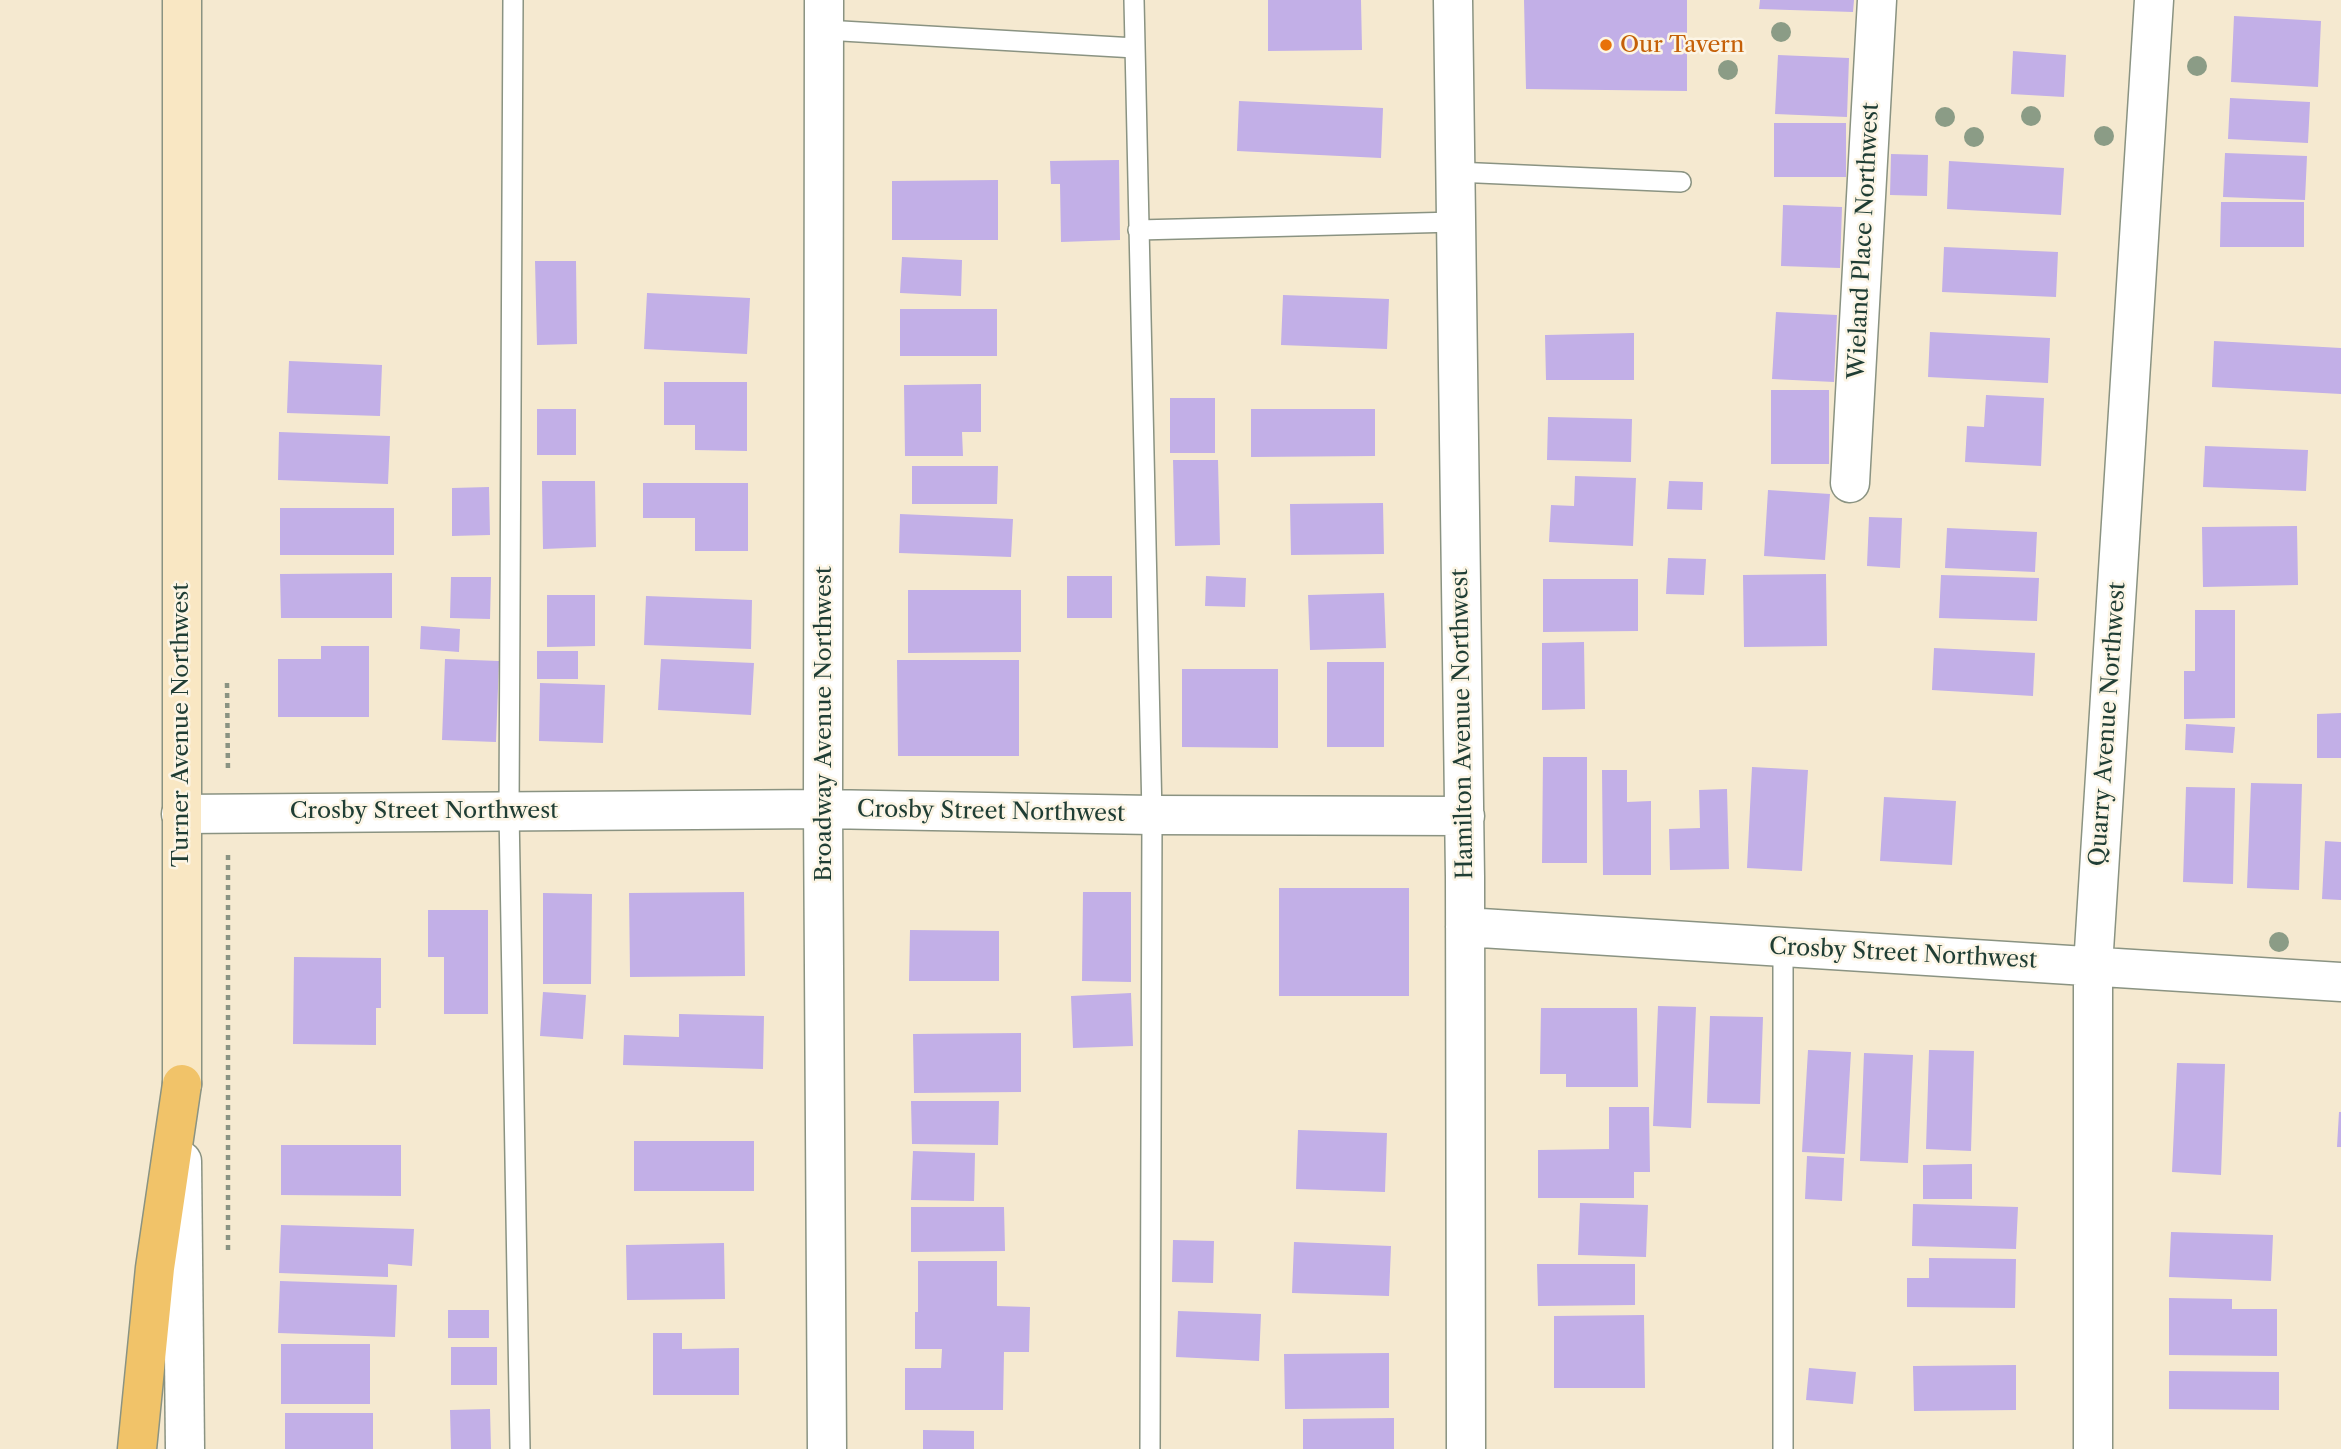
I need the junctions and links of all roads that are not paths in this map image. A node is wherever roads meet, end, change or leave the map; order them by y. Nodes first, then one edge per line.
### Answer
1 (182, 0) edge
2 (513, 0) edge
3 (1133, 0) edge
4 (1453, 0) edge
5 (1877, 0) edge
6 (2154, 0) edge
7 (825, 15) edge
8 (1135, 48) junction
9 (1456, 172) junction
10 (1681, 182) dead end
11 (1456, 222) junction
12 (1138, 230) junction
13 (1850, 483) dead end
14 (823, 809) junction
15 (509, 810) junction
16 (181, 814) junction
17 (1152, 815) junction
18 (1465, 816) junction
19 (1465, 927) junction
20 (1783, 947) junction
21 (2093, 966) junction
22 (2341, 982) edge
23 (183, 1084) junction
24 (137, 1449) edge
25 (185, 1449) edge
26 (520, 1449) edge
27 (827, 1449) edge
28 (1150, 1449) edge
29 (1466, 1449) edge
30 (1783, 1449) edge
31 (2093, 1449) edge

1 - 16 main road, Turner Avenue Northwest
2 - 15 lane
3 - 8 lane
4 - 9 street, Hamilton Avenue Northwest
5 - 13 street, Wieland Place Northwest
6 - 21 street, Quarry Avenue Northwest
7 - 8 lane
7 - 14 street, Broadway Avenue Northwest
8 - 12 lane
9 - 10 lane
9 - 11 street, Hamilton Avenue Northwest
11 - 12 lane
11 - 18 street, Hamilton Avenue Northwest
12 - 17 lane
14 - 15 street, Crosby Street Northwest
14 - 17 street, Crosby Street Northwest
14 - 27 street, Broadway Avenue Northwest
15 - 16 street, Crosby Street Northwest
15 - 26 lane
16 - 23 main road, Turner Avenue Northwest
17 - 18 street, Crosby Street Northwest
17 - 28 lane
18 - 19 street, Hamilton Avenue Northwest
19 - 20 street, Crosby Street Northwest
19 - 29 street, Hamilton Avenue Northwest
20 - 21 street, Crosby Street Northwest
20 - 30 lane
21 - 22 street, Crosby Street Northwest
21 - 31 street, Quarry Avenue Northwest
23 - 24 highway
23 - 25 street, Turner Avenue Northwest

